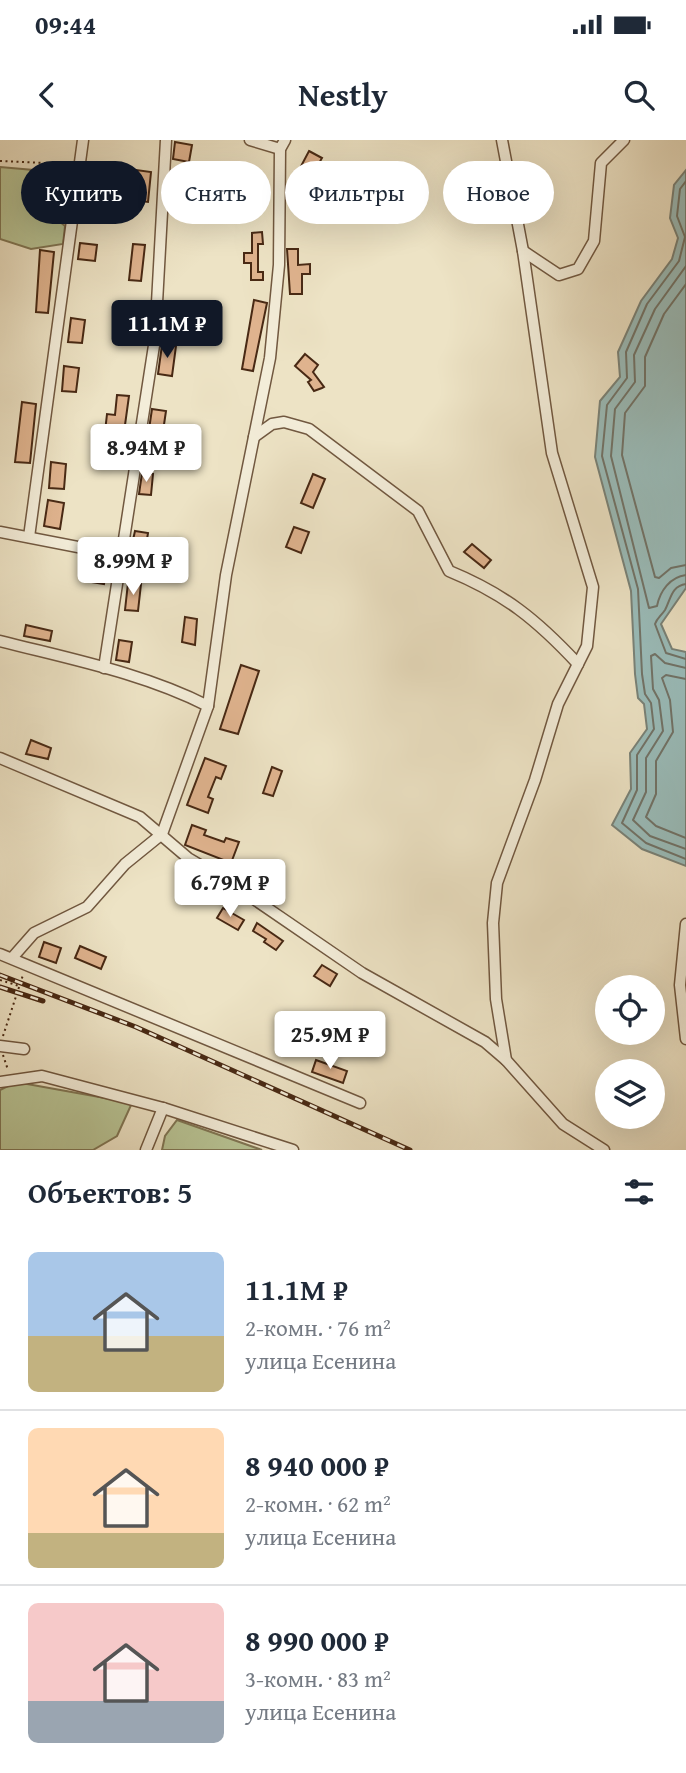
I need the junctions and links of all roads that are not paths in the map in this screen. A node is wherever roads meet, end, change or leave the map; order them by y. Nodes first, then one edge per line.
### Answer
1 (83, 140) edge
2 (166, 140) edge
3 (250, 140) edge
4 (502, 140) edge
5 (624, 140) edge
6 (282, 144) edge
7 (523, 251) junction
8 (254, 437) junction
9 (0, 532) edge
10 (29, 537) junction
11 (119, 555) junction
12 (0, 641) edge
13 (578, 664) junction
14 (104, 668) junction
15 (208, 705) junction
16 (0, 758) edge
17 (162, 834) junction
18 (686, 924) edge
19 (0, 954) edge
20 (12, 958) junction
21 (686, 1039) edge
22 (0, 1046) edge
23 (24, 1049) dead end
24 (506, 1059) junction
25 (4, 1081) edge
26 (360, 1104) dead end
27 (163, 1108) junction
28 (146, 1150) edge
29 (293, 1150) edge
30 (604, 1150) edge

1 - 10 street
2 - 11 street
3 - 6 street
4 - 7 street
5 - 7 street
6 - 8 street
7 - 13 street
8 - 13 street
8 - 15 street
9 - 10 street
10 - 11 street
11 - 14 street
12 - 14 street
13 - 24 street
14 - 15 street
15 - 17 street
16 - 17 street
17 - 20 street
17 - 24 street
18 - 21 street
19 - 20 street
20 - 26 street
22 - 23 street
24 - 30 street
25 - 27 street
27 - 28 street
27 - 29 street

